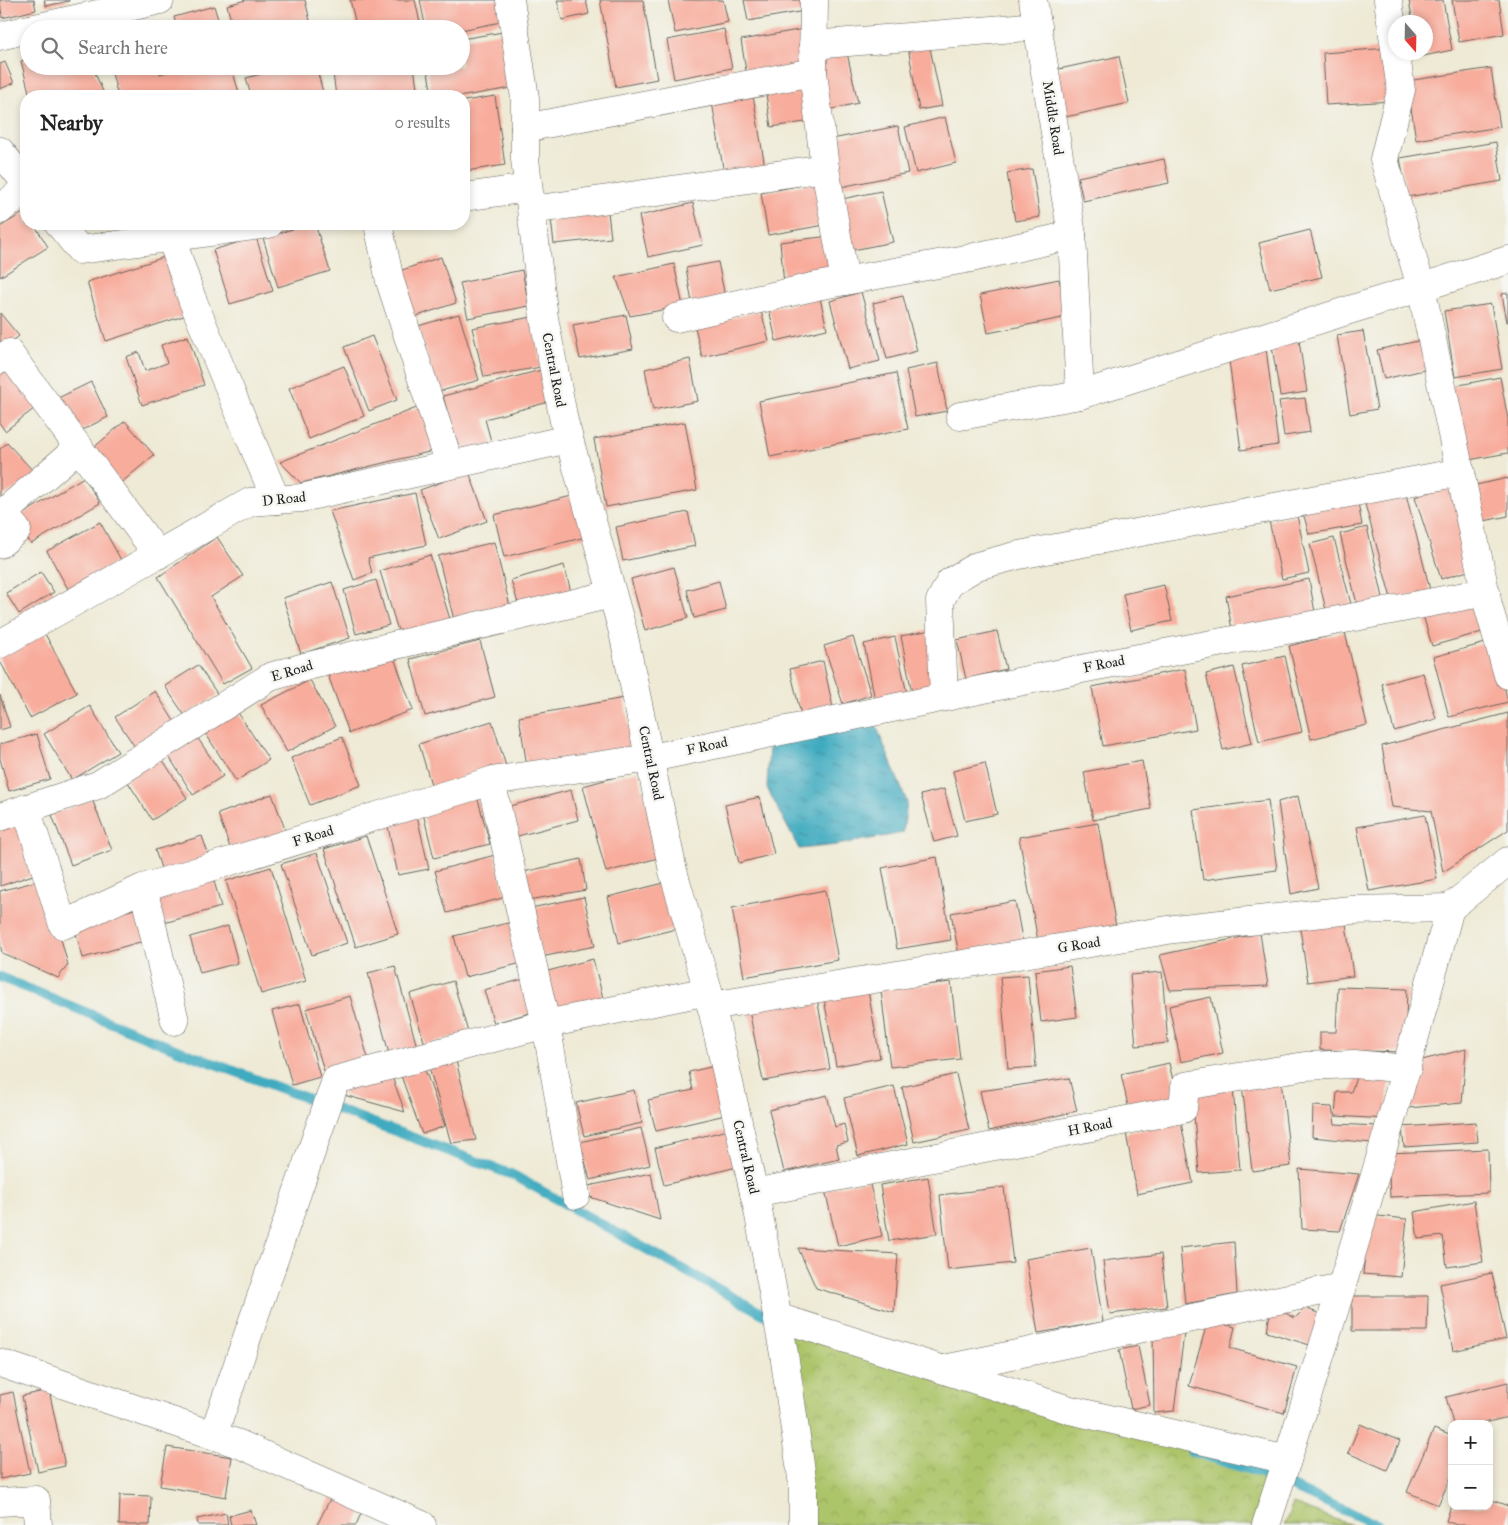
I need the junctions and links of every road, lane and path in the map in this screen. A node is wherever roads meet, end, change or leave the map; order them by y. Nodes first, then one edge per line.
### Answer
1 (160, 0) edge
2 (510, 0) edge
3 (814, 0) edge
4 (1388, 0) edge
5 (1036, 13) edge
6 (70, 20) edge
7 (20, 31) edge
8 (0, 36) edge
9 (813, 45) junction
10 (813, 72) junction
11 (525, 128) junction
12 (0, 151) edge
13 (825, 168) junction
14 (20, 177) edge
15 (20, 191) edge
16 (470, 197) edge
17 (530, 199) junction
18 (0, 210) edge
19 (64, 230) edge
20 (224, 230) edge
21 (379, 230) edge
22 (1072, 235) junction
23 (171, 237) junction
24 (1508, 260) edge
25 (844, 281) junction
26 (1421, 287) junction
27 (676, 318) dead end
28 (0, 360) edge
29 (1080, 395) junction
30 (960, 416) dead end
31 (569, 439) junction
32 (79, 447) junction
33 (450, 465) junction
34 (1461, 472) junction
35 (276, 500) junction
36 (0, 544) edge
37 (158, 555) junction
38 (1486, 592) junction
39 (612, 594) junction
40 (0, 644) edge
41 (1508, 675) edge
42 (944, 697) junction
43 (651, 758) junction
44 (491, 781) junction
45 (26, 808) junction
46 (0, 817) edge
47 (1508, 861) edge
48 (143, 888) junction
49 (1450, 908) junction
50 (710, 998) junction
51 (175, 1021) dead end
52 (546, 1024) junction
53 (1407, 1069) junction
54 (754, 1193) junction
55 (576, 1195) dead end
56 (1342, 1287) junction
57 (776, 1317) junction
58 (0, 1363) edge
59 (941, 1369) junction
60 (213, 1436) junction
61 (1286, 1463) junction
62 (0, 1502) edge
63 (38, 1525) edge
64 (422, 1525) edge
65 (803, 1525) edge
66 (1266, 1525) edge

1 - 6 street
2 - 11 street, Central Road
3 - 9 street
4 - 26 street
5 - 9 street
5 - 22 street, Middle Road
7 - 8 street
9 - 10 street
10 - 11 street
10 - 13 street
11 - 17 street, Central Road
12 - 14 street
13 - 17 street
13 - 25 street
15 - 18 street
16 - 17 street
17 - 31 street, Central Road
19 - 23 street
20 - 23 street
21 - 33 street
22 - 25 street
22 - 29 street, Middle Road
23 - 35 street
24 - 26 street
25 - 27 street
26 - 29 street
26 - 34 street
28 - 32 street
29 - 30 street
31 - 33 street, D Road
31 - 39 street, Central Road
32 - 36 street
32 - 37 street
33 - 35 street, D Road
34 - 38 street
34 - 42 street
35 - 37 street, D Road
37 - 40 street, D Road
38 - 41 street
38 - 42 street, F Road
39 - 43 street, Central Road
39 - 45 street, E Road
42 - 43 street, F Road
43 - 44 street, F Road
43 - 50 street, Central Road
44 - 48 street, F Road
44 - 52 street
45 - 46 street, E Road
45 - 48 street, F Road
47 - 49 street
48 - 51 street
49 - 50 street, G Road
49 - 53 street
50 - 52 street, G Road
50 - 54 street, Central Road
52 - 55 street
52 - 60 street, G Road
53 - 54 street, H Road
53 - 56 street
54 - 57 street, Central Road
56 - 59 street
56 - 61 street
57 - 59 street
57 - 65 street, Central Road
58 - 60 street
59 - 61 street
60 - 64 street
61 - 66 street
62 - 63 street

